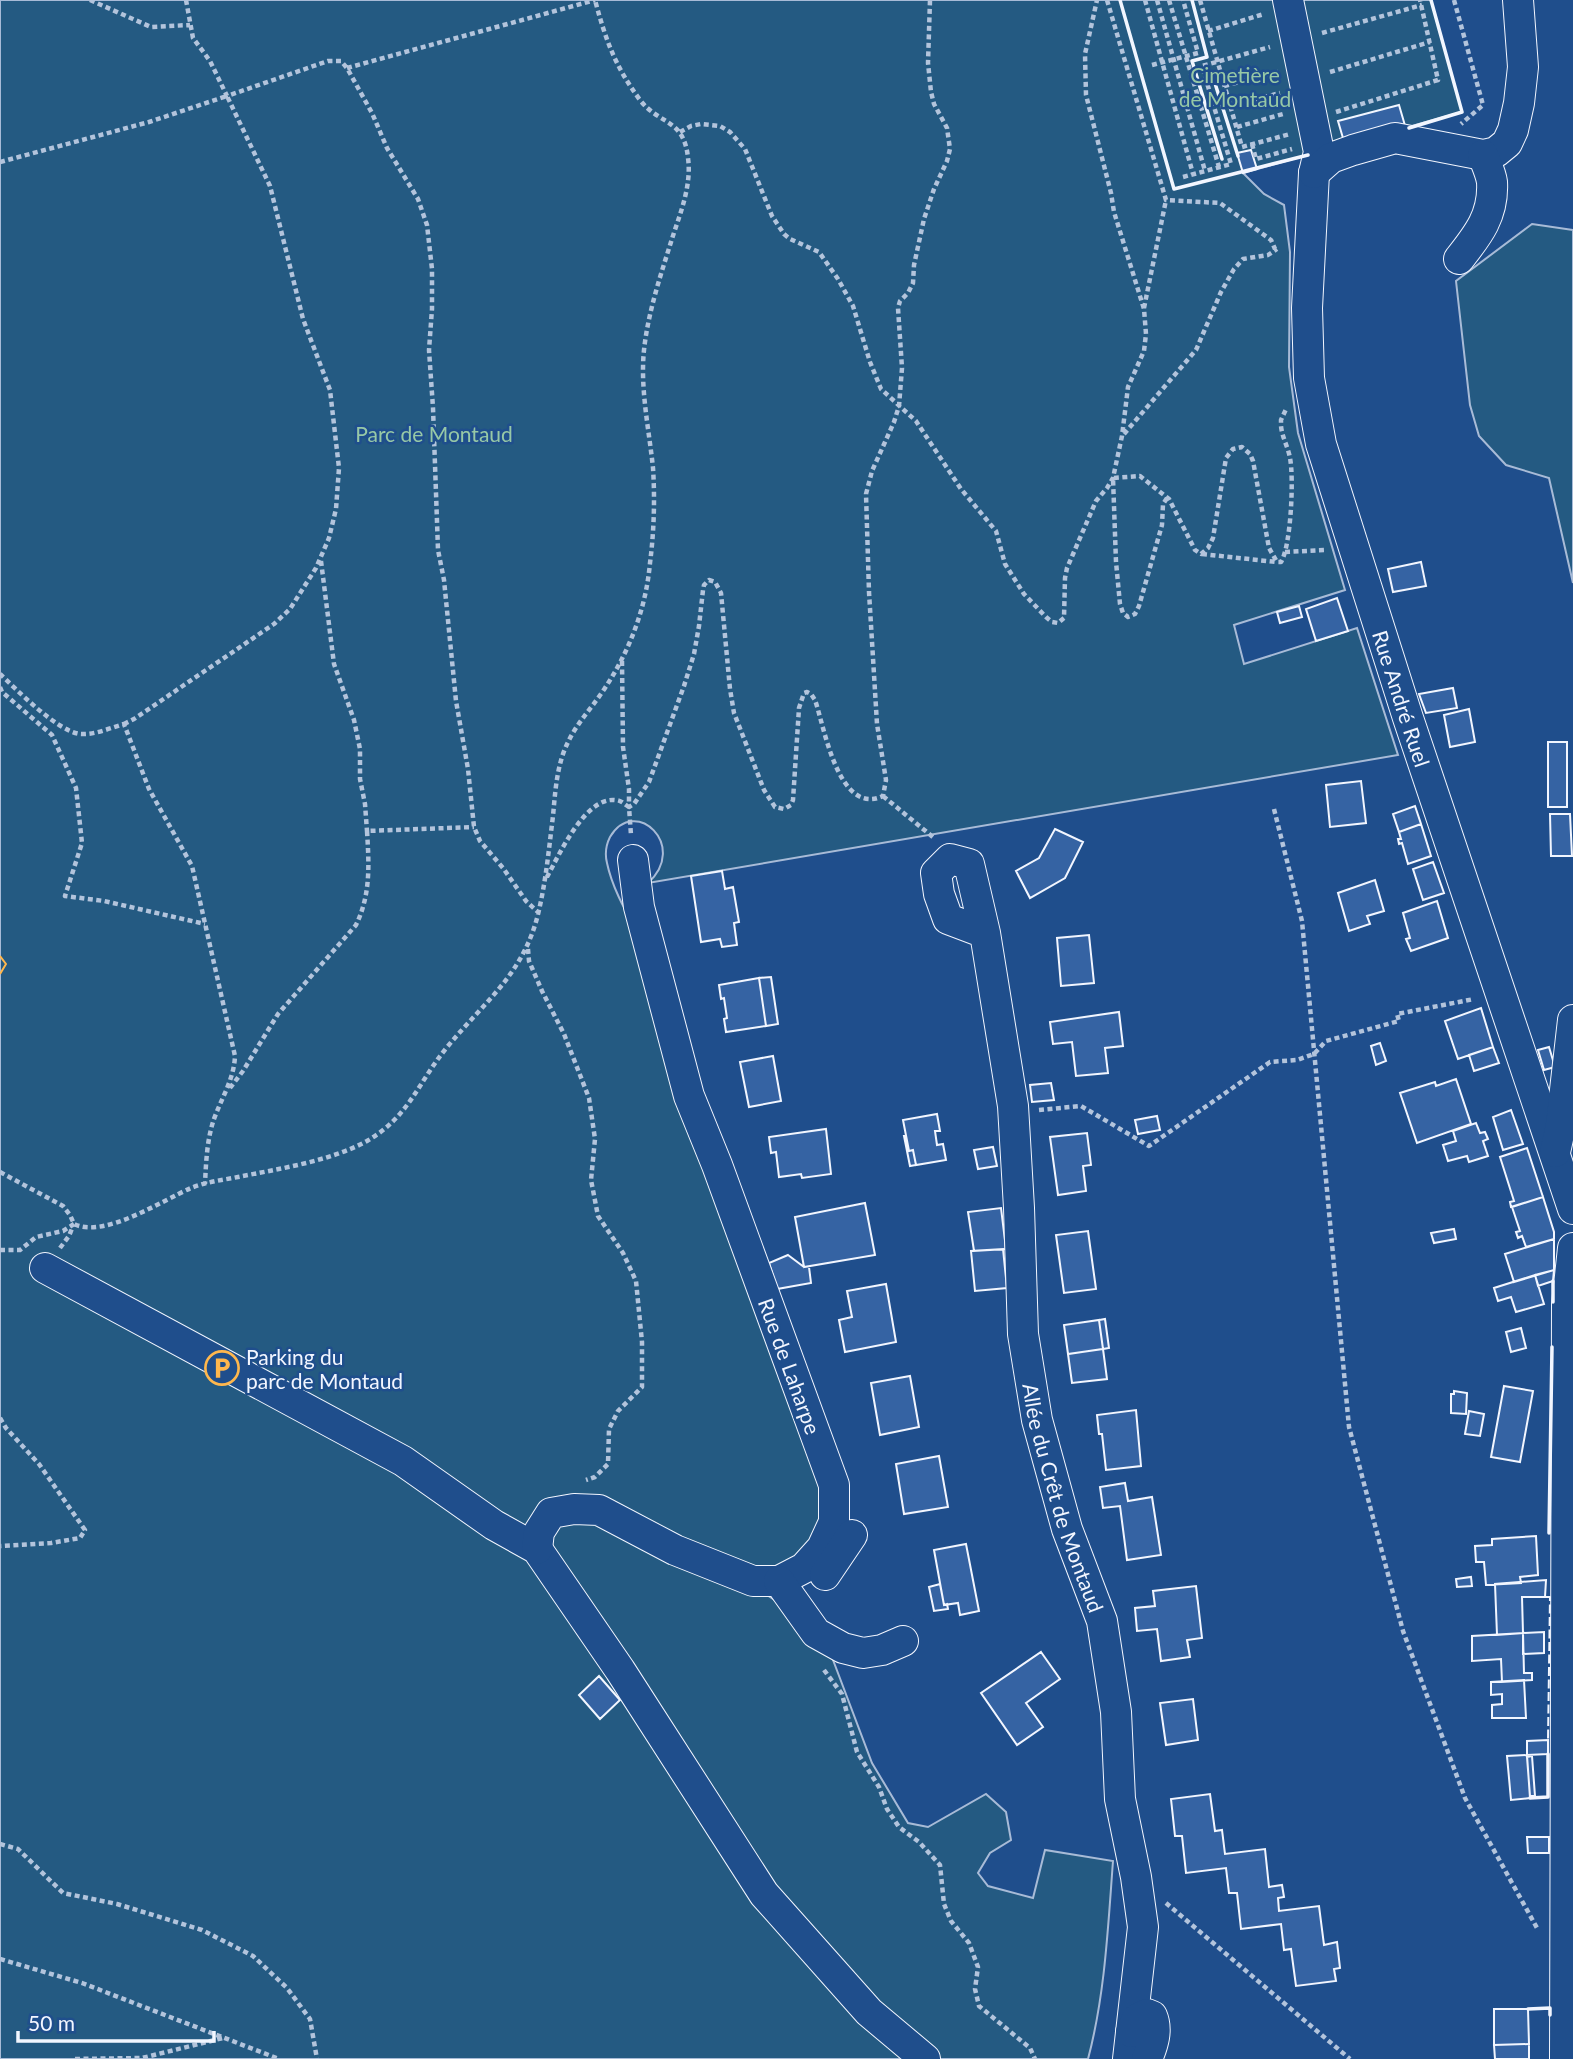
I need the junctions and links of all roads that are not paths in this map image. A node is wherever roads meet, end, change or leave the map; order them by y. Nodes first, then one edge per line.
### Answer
1 (1518, 0) edge
2 (1289, 3) edge
3 (1483, 155) junction
4 (1314, 173) junction
5 (1459, 259) dead end
6 (950, 859) road end
7 (633, 860) road end
8 (1573, 1020) edge
9 (1555, 1153) junction
10 (1573, 1209) edge
11 (1573, 1248) edge
12 (45, 1268) dead end
13 (852, 1535) dead end
14 (537, 1549) junction
15 (784, 1588) junction
16 (903, 1641) dead end
17 (1130, 2046) edge
18 (925, 2059) edge
19 (1147, 2059) edge
20 (1564, 2059) edge

1 - 3 street
2 - 4 street, Rue André Ruel
3 - 4 street
3 - 5 street
4 - 9 street, Rue André Ruel
6 - 17 street, Allée du Crêt de Montaud
7 - 15 street, Rue de Laharpe
8 - 9 street
9 - 10 street, Rue André Ruel
11 - 20 street
12 - 14 street
13 - 15 street
14 - 15 street
14 - 18 street
15 - 16 street
17 - 19 street

